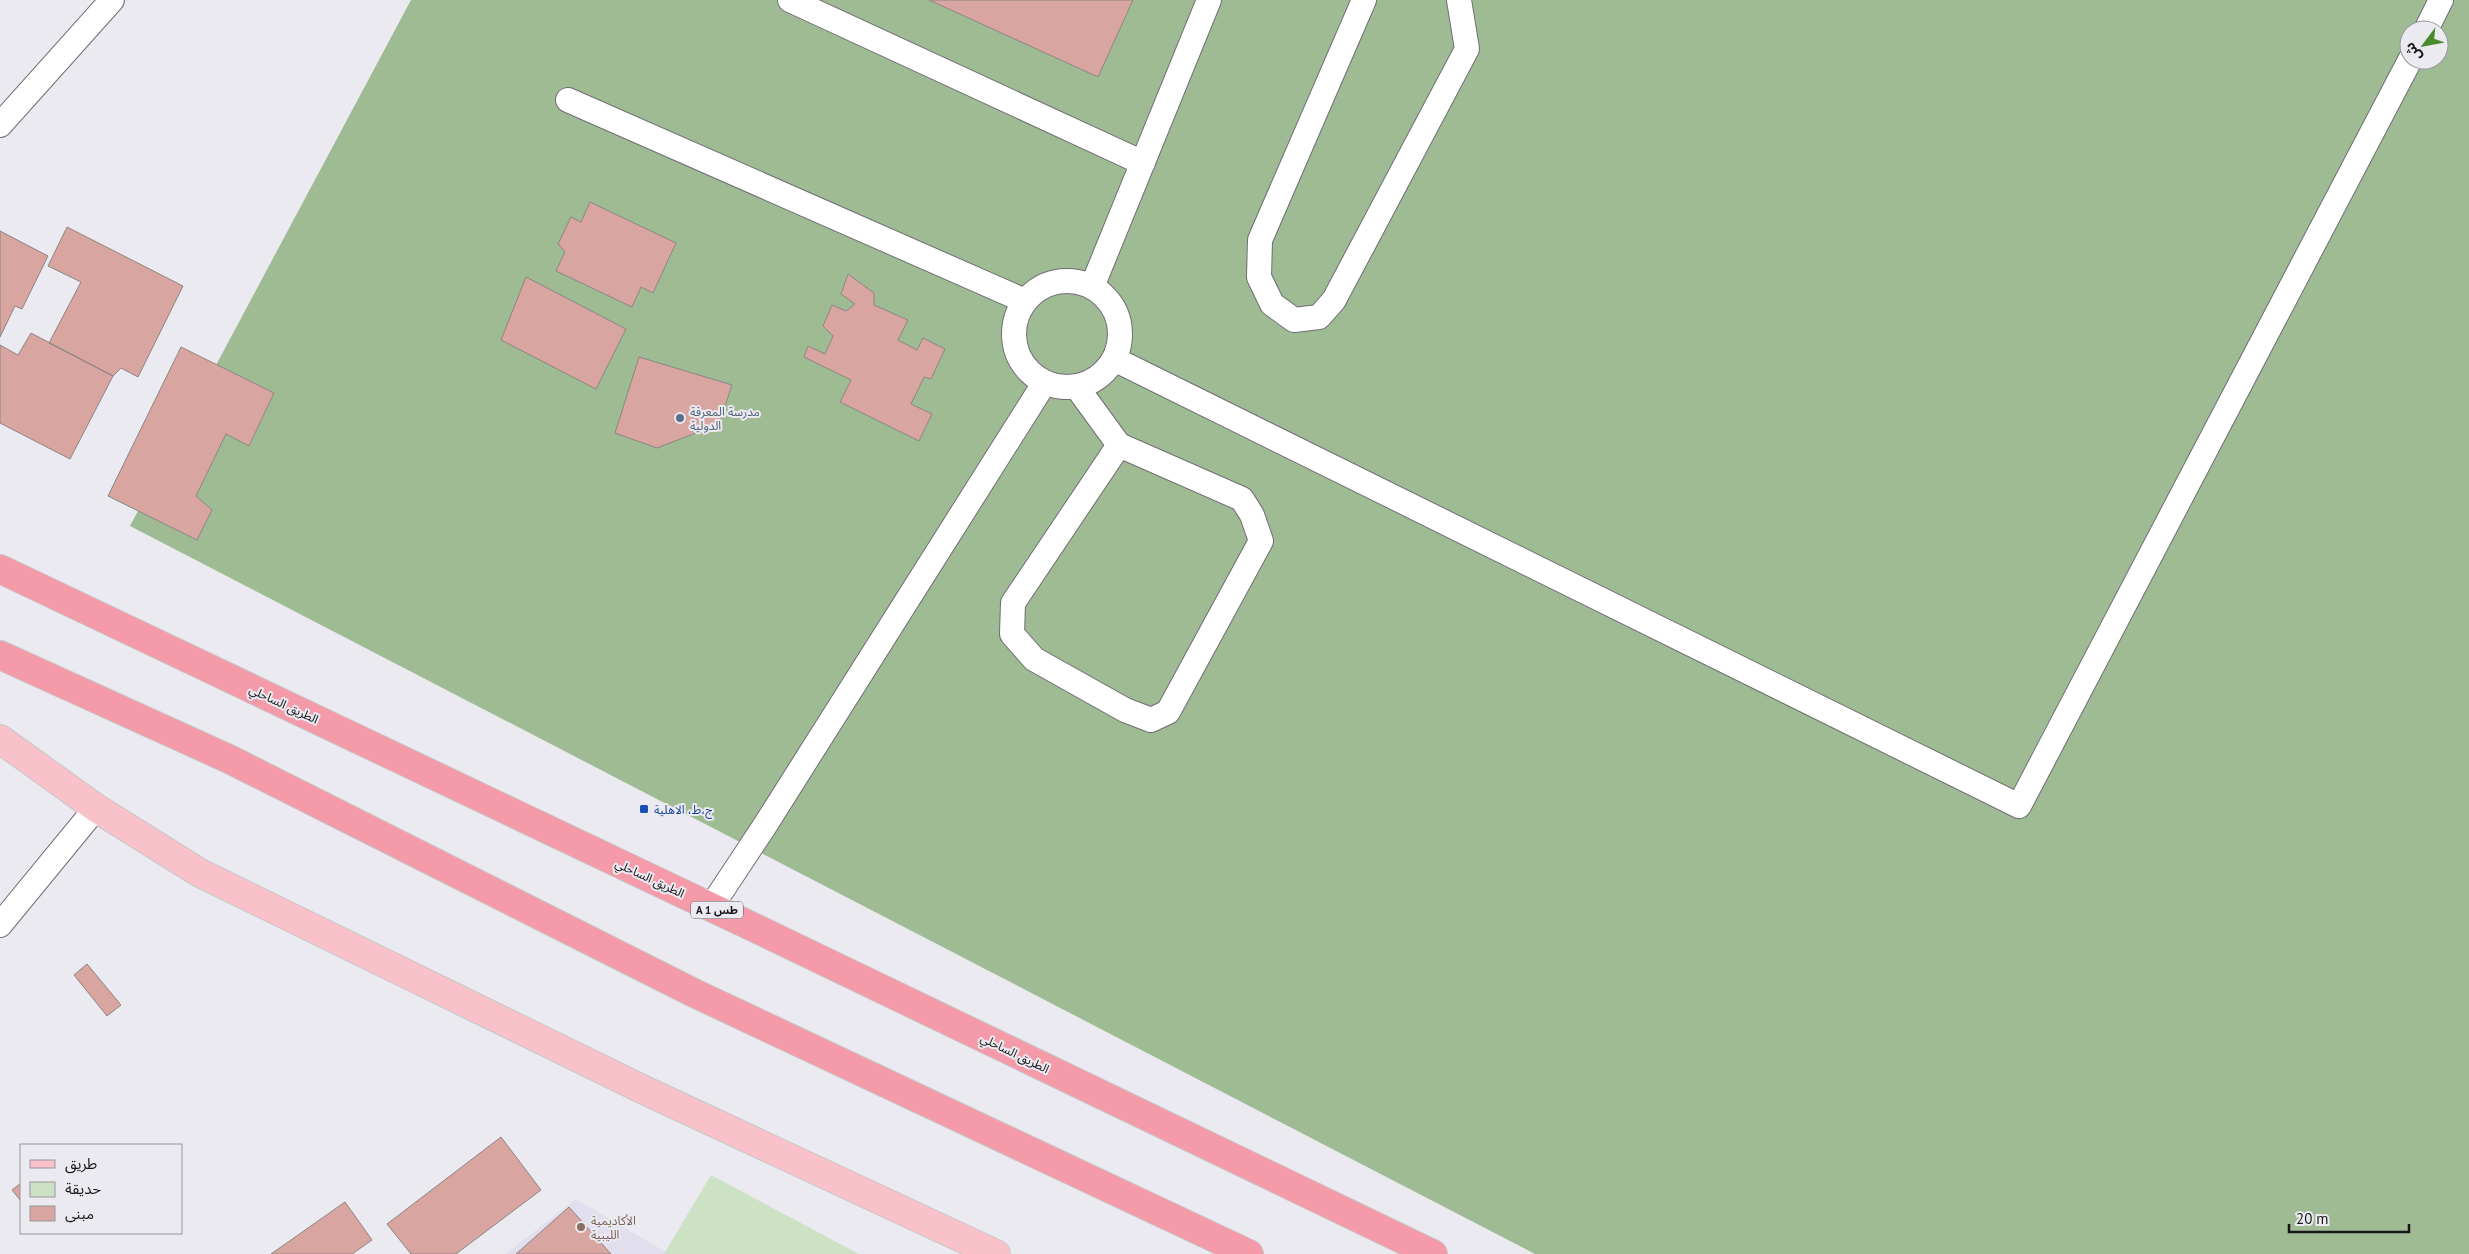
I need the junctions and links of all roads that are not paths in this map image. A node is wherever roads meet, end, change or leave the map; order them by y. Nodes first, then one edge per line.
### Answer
1 (112, 0) edge
2 (790, 0) edge
3 (1209, 0) edge
4 (1364, 0) edge
5 (1459, 0) edge
6 (2442, 0) edge
7 (2431, 20) edge
8 (2405, 70) edge
9 (568, 100) dead end
10 (0, 125) edge
11 (1143, 164) junction
12 (1092, 287) junction
13 (1025, 301) junction
14 (1114, 359) junction
15 (1045, 382) junction
16 (1076, 386) junction
17 (1118, 444) junction
18 (0, 569) edge
19 (0, 655) edge
20 (0, 739) edge
21 (96, 808) junction
22 (710, 906) junction
23 (0, 925) edge
24 (996, 1254) edge
25 (1249, 1254) edge
26 (1433, 1254) edge

1 - 10 lane
2 - 11 lane
3 - 11 lane
4 - 5 lane
6 - 7 lane
8 - 14 lane
9 - 13 lane
11 - 12 lane
12 - 13 lane
12 - 14 lane
13 - 15 lane
14 - 16 lane
15 - 16 lane
15 - 22 lane
16 - 17 lane
17 - 17 lane
18 - 22 highway, الطريق الساحلي / A 1 طس
19 - 25 highway
20 - 21 main road
21 - 23 lane
21 - 24 main road
22 - 26 highway, الطريق الساحلي / A 1 طس

